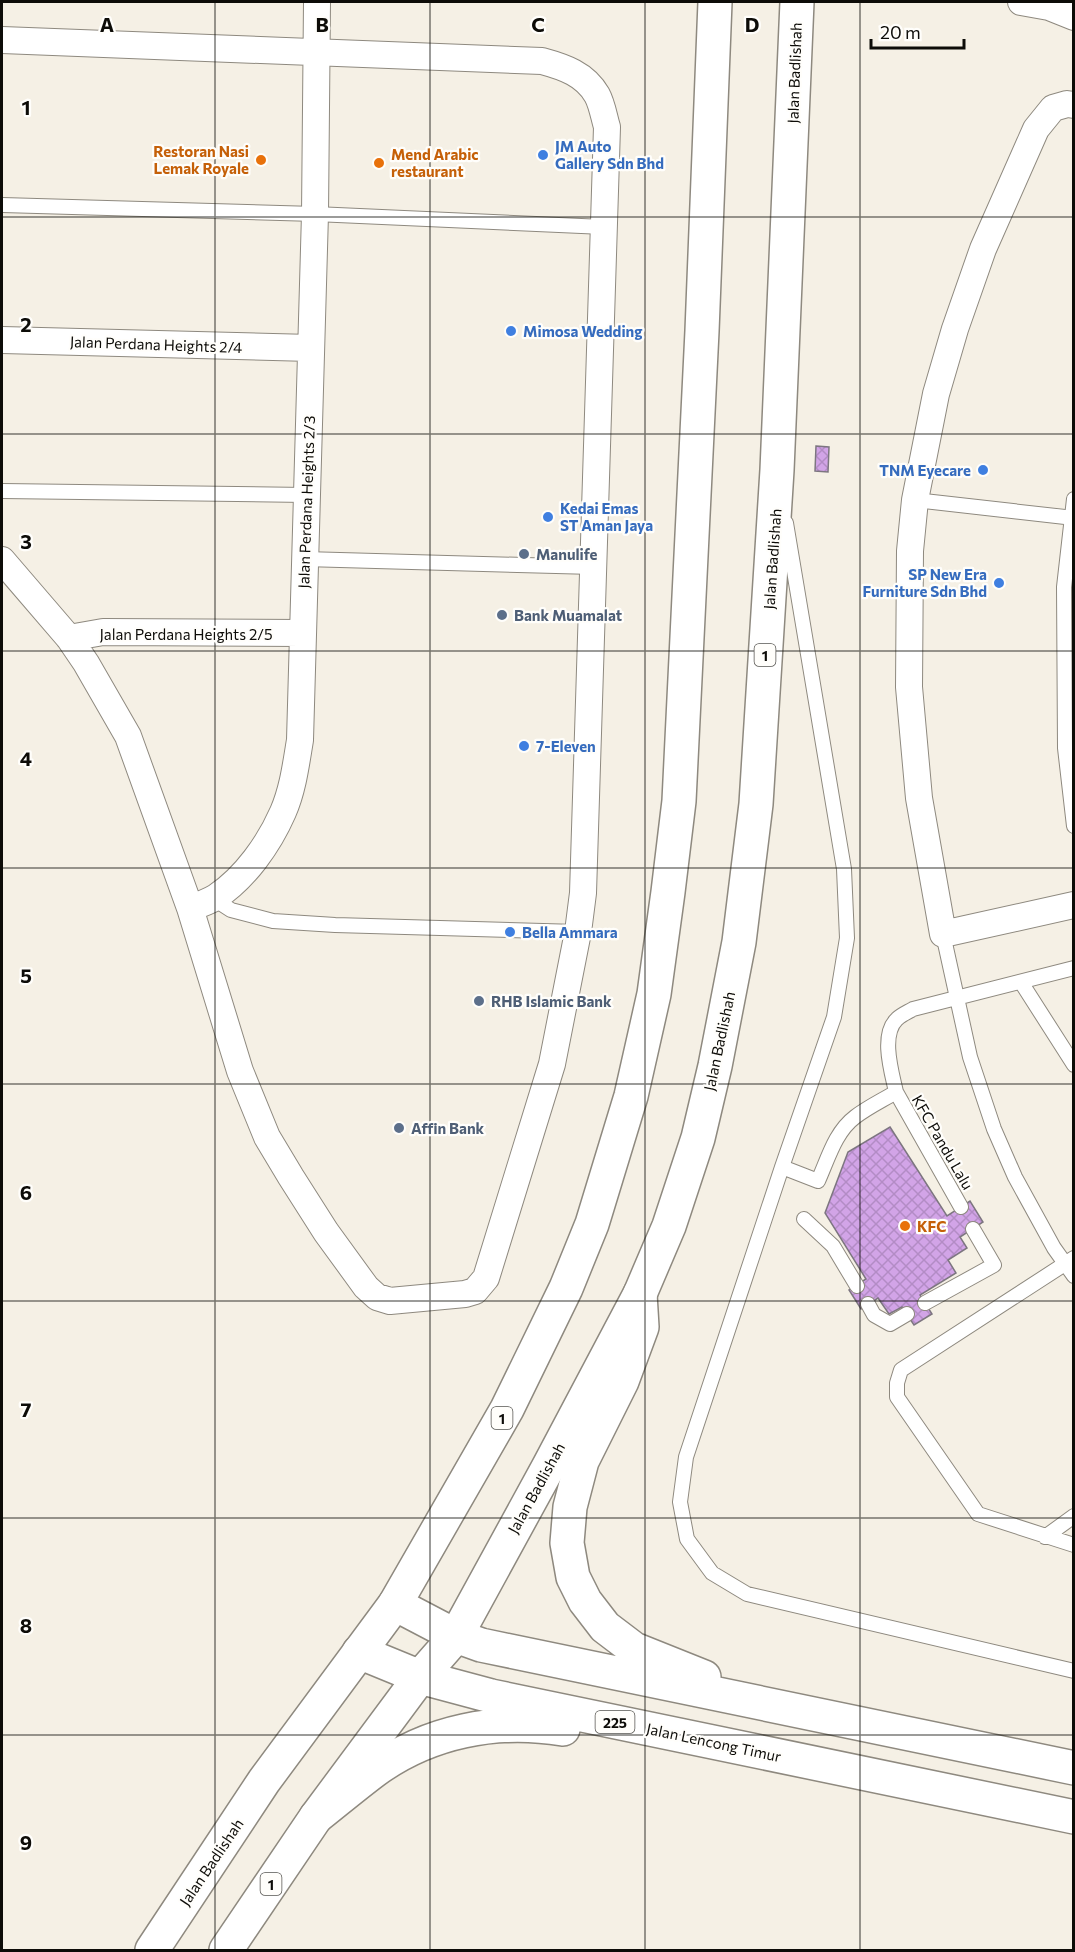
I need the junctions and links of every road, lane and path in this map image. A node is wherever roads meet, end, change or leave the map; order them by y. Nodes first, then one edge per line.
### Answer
1 (317, 2) edge
2 (715, 2) edge
3 (797, 2) edge
4 (1021, 2) edge
5 (1074, 17) edge
6 (2, 40) edge
7 (317, 52) junction
8 (1074, 105) edge
9 (2, 205) edge
10 (315, 214) junction
11 (604, 227) junction
12 (2, 340) edge
13 (312, 348) junction
14 (777, 470) junction
15 (2, 491) edge
16 (306, 495) junction
17 (1074, 499) edge
18 (915, 500) junction
19 (1072, 518) edge
20 (304, 559) junction
21 (2, 560) edge
22 (594, 567) junction
23 (302, 633) junction
24 (69, 638) junction
25 (1074, 826) edge
26 (214, 899) junction
27 (1074, 905) edge
28 (190, 908) junction
29 (578, 932) junction
30 (943, 934) junction
31 (1074, 968) edge
32 (1022, 982) junction
33 (956, 998) junction
34 (1074, 1065) edge
35 (896, 1092) junction
36 (782, 1167) junction
37 (961, 1207) dead end
38 (804, 1219) dead end
39 (973, 1229) dead end
40 (1069, 1261) edge
41 (1074, 1276) edge
42 (857, 1286) dead end
43 (640, 1294) junction
44 (926, 1304) dead end
45 (868, 1305) dead end
46 (907, 1314) dead end
47 (1074, 1516) edge
48 (1045, 1537) junction
49 (1074, 1545) edge
50 (395, 1604) junction
51 (456, 1636) junction
52 (359, 1652) junction
53 (1074, 1671) edge
54 (420, 1677) junction
55 (789, 1710) junction
56 (811, 1762) junction
57 (1074, 1768) edge
58 (316, 1817) junction
59 (1074, 1817) edge
60 (152, 1950) edge
61 (226, 1950) edge

1 - 7 street, Jalan Perdana Heights 2/3
2 - 50 main road, Jalan Badlishah / 1
3 - 14 main road, Jalan Badlishah / 1
4 - 5 street
6 - 7 street
7 - 10 street, Jalan Perdana Heights 2/3
7 - 11 street
8 - 18 street
9 - 10 lane
10 - 11 lane
10 - 13 street, Jalan Perdana Heights 2/3
11 - 22 street
12 - 13 street, Jalan Perdana Heights 2/4
13 - 16 street, Jalan Perdana Heights 2/3
14 - 36 lane
14 - 43 main road, Jalan Badlishah / 1
15 - 16 lane
16 - 20 street, Jalan Perdana Heights 2/3
17 - 19 lane
18 - 19 lane
18 - 30 street
19 - 25 lane
20 - 22 lane
20 - 23 street, Jalan Perdana Heights 2/3
21 - 24 street
22 - 29 street
23 - 24 street, Jalan Perdana Heights 2/5
23 - 26 street, Jalan Perdana Heights 2/3
24 - 28 street
26 - 28 street, Jalan Perdana Heights 2/3
26 - 29 lane
27 - 30 street
28 - 29 street
30 - 33 lane
31 - 32 lane, KFC Pandu Lalu
32 - 33 lane, KFC Pandu Lalu
32 - 34 lane
33 - 35 lane, KFC Pandu Lalu
33 - 40 lane
35 - 36 lane
35 - 37 lane, KFC Pandu Lalu
36 - 53 lane
38 - 42 lane
39 - 44 lane
40 - 41 lane
40 - 48 lane
43 - 51 main road, Jalan Badlishah / 1
43 - 55 main road
45 - 46 lane
47 - 48 lane
48 - 49 lane
50 - 51 main road
50 - 52 main road, Jalan Badlishah / 1
51 - 54 main road, Jalan Badlishah / 1
51 - 55 main road
52 - 54 main road, Jalan Lencong Timur / 225
52 - 60 main road, Jalan Badlishah / 1
54 - 56 main road, Jalan Lencong Timur / 225
54 - 58 main road, Jalan Badlishah / 1
55 - 57 main road
56 - 58 main road
56 - 59 main road, Jalan Lencong Timur / 225
58 - 61 main road, Jalan Badlishah / 1

